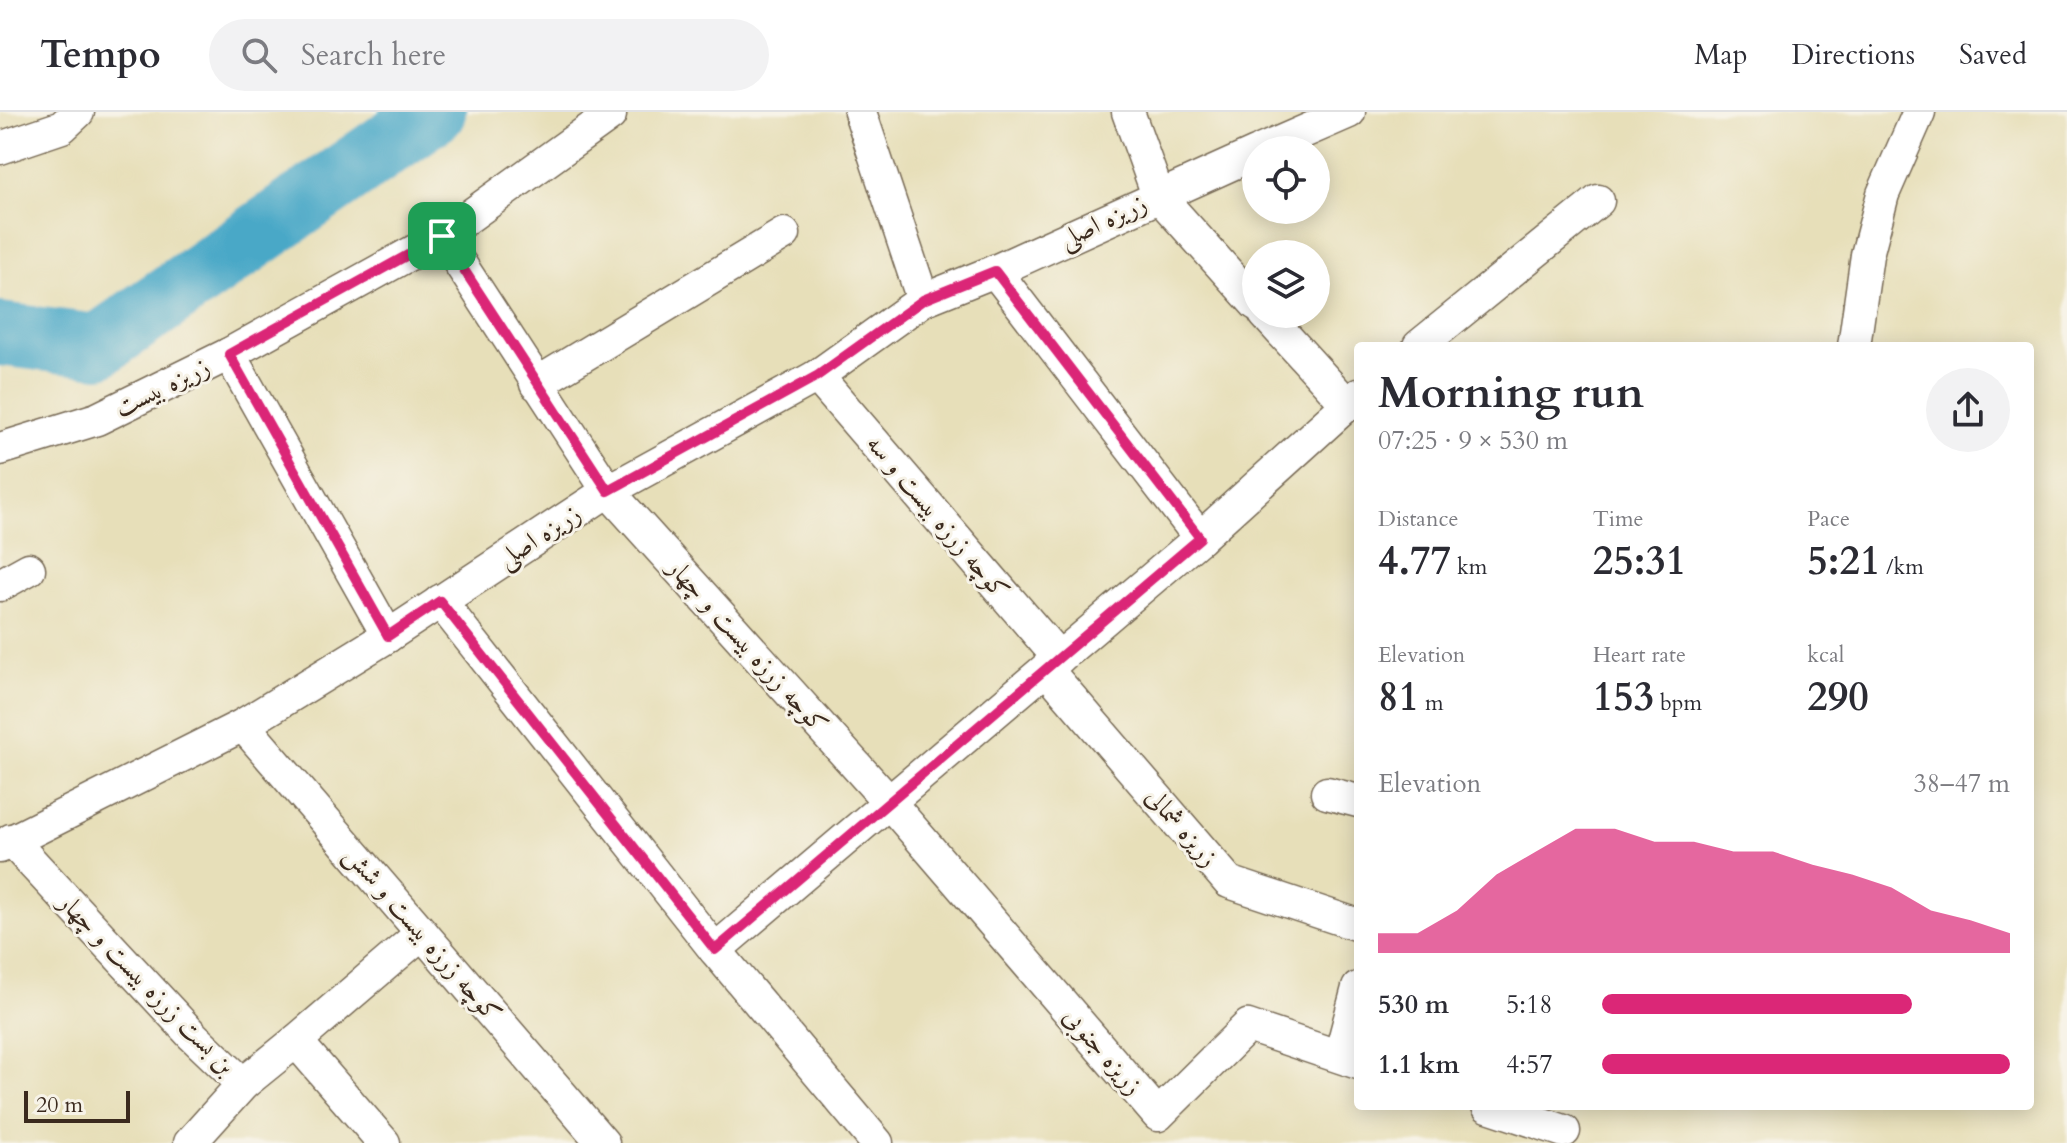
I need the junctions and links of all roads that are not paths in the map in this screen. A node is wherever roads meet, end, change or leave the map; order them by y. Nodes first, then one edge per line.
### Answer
1 (78, 112) edge
2 (860, 112) edge
3 (1128, 112) edge
4 (1349, 112) edge
5 (1919, 112) edge
6 (610, 115) dead end
7 (1294, 136) edge
8 (0, 148) edge
9 (1242, 159) edge
10 (1158, 195) junction
11 (1598, 201) dead end
12 (784, 234) dead end
13 (442, 236) junction
14 (995, 271) junction
15 (1242, 288) edge
16 (923, 300) junction
17 (1279, 328) edge
18 (1424, 342) edge
19 (1855, 342) edge
20 (229, 354) junction
21 (817, 376) junction
22 (536, 384) junction
23 (1352, 400) edge
24 (0, 449) edge
25 (608, 491) junction
26 (1200, 538) junction
27 (29, 569) dead end
28 (0, 585) edge
29 (440, 601) junction
30 (388, 636) junction
31 (1052, 664) junction
32 (243, 725) junction
33 (1327, 793) dead end
34 (1354, 800) edge
35 (889, 802) junction
36 (6, 844) edge
37 (1354, 924) edge
38 (422, 933) junction
39 (715, 950) junction
40 (1354, 1020) edge
41 (296, 1041) junction
42 (1349, 1060) edge
43 (243, 1084) junction
44 (1502, 1110) edge
45 (1563, 1127) edge
46 (190, 1143) edge
47 (384, 1143) edge
48 (603, 1143) edge
49 (877, 1143) edge

1 - 8 street
2 - 16 street
3 - 10 street
4 - 7 street
5 - 19 street
6 - 13 street, زریزه بیست
9 - 10 street, زریزه اصلی
10 - 14 street, زریزه اصلی
10 - 15 street
11 - 18 street
12 - 22 street
13 - 20 street, زریزه بیست
13 - 22 street, کوچه زرزه بیست و چهار
14 - 16 street, زریزه اصلی
14 - 26 street
16 - 21 street, زریزه اصلی
17 - 23 street
20 - 24 street, زریزه بیست
20 - 30 street
21 - 25 street, زریزه اصلی
21 - 31 street, کوچه زرزه بیست و سه
22 - 25 street, کوچه زرزه بیست و چهار
23 - 26 street
25 - 29 street, زریزه اصلی
25 - 35 street, کوچه زرزه بیست و چهار
26 - 31 street
27 - 28 street
29 - 30 street, زریزه اصلی
29 - 39 street
30 - 32 street, زریزه اصلی
31 - 35 street
31 - 37 street, زریزه شمالی
32 - 36 street, زریزه اصلی
32 - 38 street, کوچه زرزه بیست و شش
33 - 34 street
35 - 39 street
35 - 42 street, زریزه جنوبی
36 - 43 street, بن بست زرزه بیست و چهار
38 - 41 street, بن بست زرزه بیست و چهار
38 - 48 street, کوچه زرزه بیست و شش
39 - 49 street
40 - 42 street
41 - 43 street, بن بست زرزه بیست و چهار
41 - 47 street
43 - 46 street
44 - 45 street

